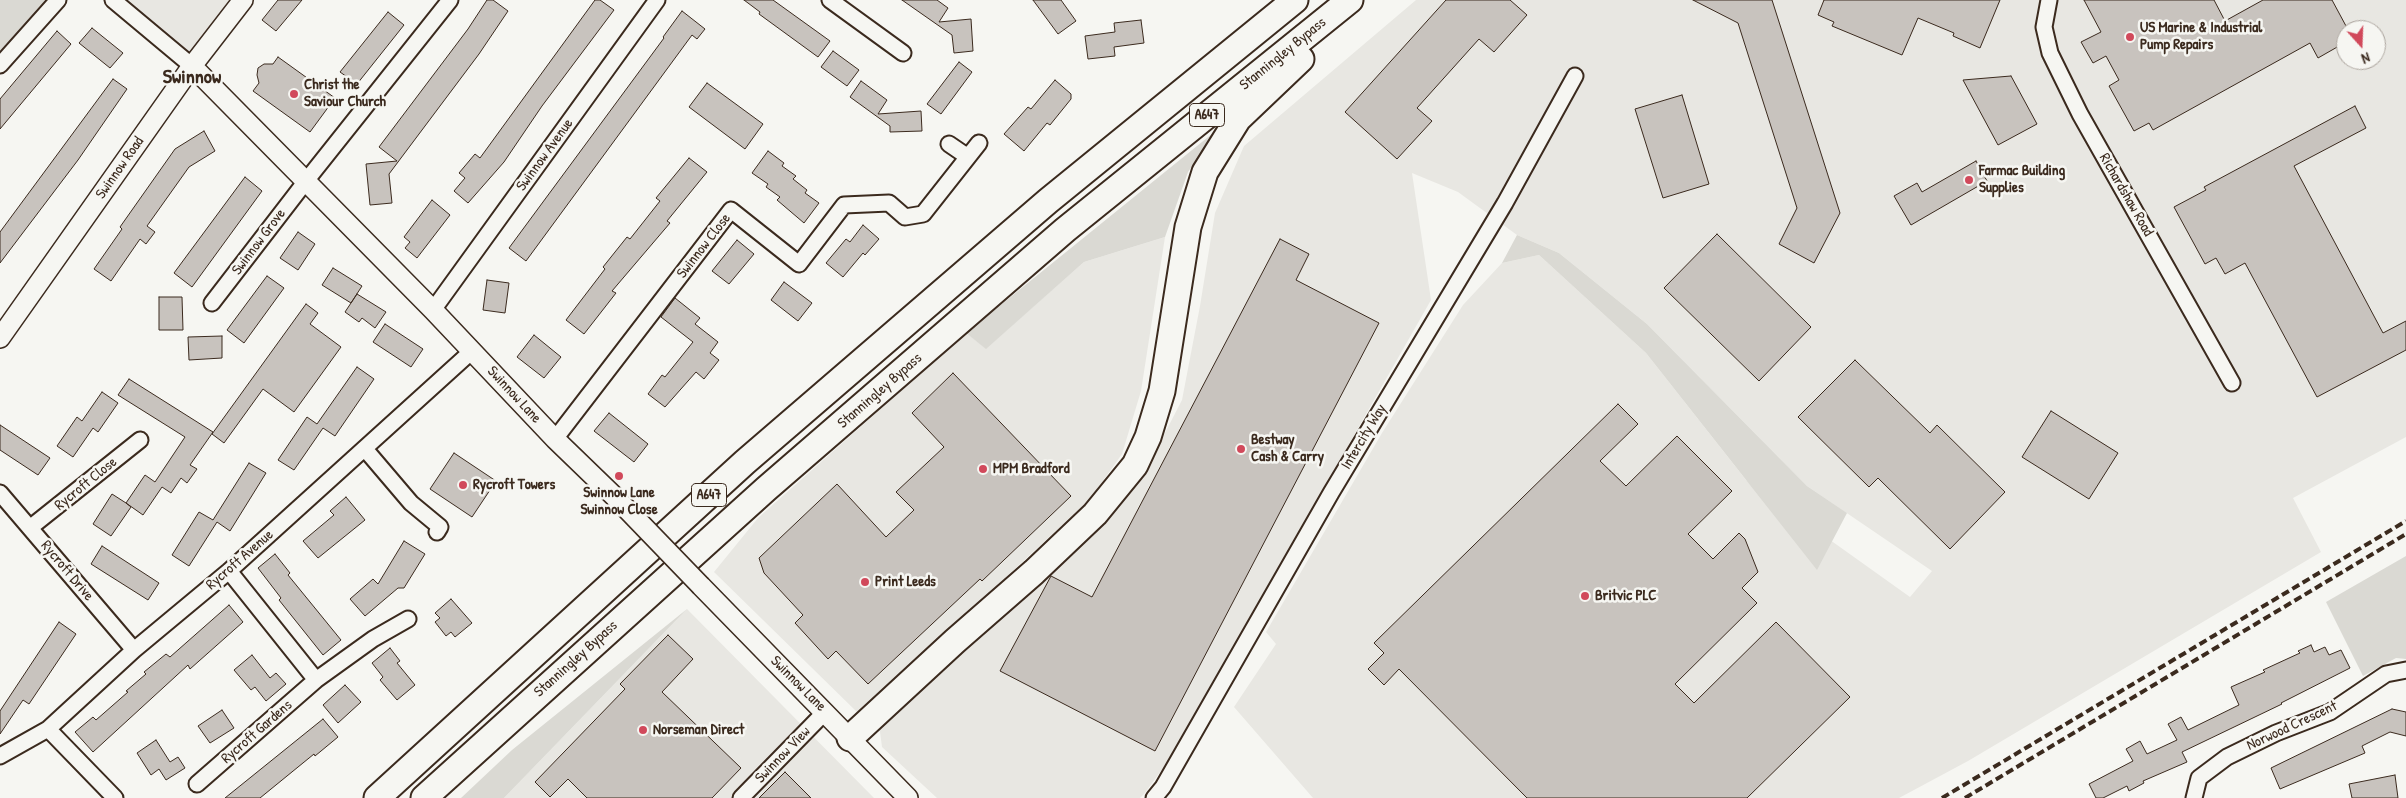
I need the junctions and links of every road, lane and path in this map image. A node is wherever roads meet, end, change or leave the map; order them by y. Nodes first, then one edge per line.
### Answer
1 (58, 0) edge
2 (113, 0) edge
3 (243, 0) edge
4 (450, 0) edge
5 (657, 0) edge
6 (830, 0) edge
7 (1295, 0) edge
8 (1350, 0) edge
9 (1362, 0) edge
10 (2048, 0) edge
11 (904, 53) dead end
12 (0, 65) edge
13 (192, 66) junction
14 (1575, 76) dead end
15 (978, 143) dead end
16 (949, 144) dead end
17 (968, 157) junction
18 (306, 181) junction
19 (212, 303) dead end
20 (433, 310) junction
21 (0, 338) edge
22 (472, 352) junction
23 (2232, 383) dead end
24 (555, 439) junction
25 (140, 440) dead end
26 (365, 449) junction
27 (0, 493) edge
28 (31, 527) junction
29 (437, 532) dead end
30 (229, 571) junction
31 (408, 619) dead end
32 (134, 650) junction
33 (2406, 670) edge
34 (316, 680) junction
35 (825, 712) junction
36 (48, 729) junction
37 (850, 738) junction
38 (0, 756) edge
39 (197, 784) dead end
40 (115, 798) edge
41 (377, 798) edge
42 (424, 798) edge
43 (741, 798) edge
44 (908, 798) edge
45 (1154, 798) edge
46 (2194, 798) edge

1 - 12 street
2 - 13 street, Swinnow Lane
3 - 13 street, Swinnow Road
4 - 18 street, Swinnow Grove
5 - 20 street, Swinnow Avenue
6 - 11 street
7 - 41 highway, Stanningley Bypass / A647
8 - 42 highway, Stanningley Bypass / A647
9 - 37 highway
10 - 23 street, Richardshaw Road
13 - 18 street, Swinnow Lane
13 - 21 street, Swinnow Road
14 - 45 street, Intercity Way
15 - 17 street, Swinnow Close
16 - 17 street
17 - 24 street, Swinnow Close
18 - 19 street, Swinnow Grove
18 - 20 street, Swinnow Lane
20 - 22 street, Swinnow Lane
22 - 24 street, Swinnow Lane
22 - 26 street, Rycroft Avenue
24 - 35 street, Swinnow Lane, bridge
25 - 28 street, Rycroft Close
26 - 29 street
26 - 30 street, Rycroft Avenue
27 - 28 street, Rycroft Drive
28 - 32 street, Rycroft Drive
30 - 32 street, Rycroft Avenue
30 - 34 street
31 - 34 street, Rycroft Gardens
32 - 36 street, Rycroft Avenue
33 - 46 street, Norwood Crescent
34 - 39 street, Rycroft Gardens
35 - 37 street, Swinnow Lane
35 - 43 street, Swinnow View
36 - 38 street, Rycroft Avenue
36 - 40 street
37 - 44 street, Swinnow Lane

